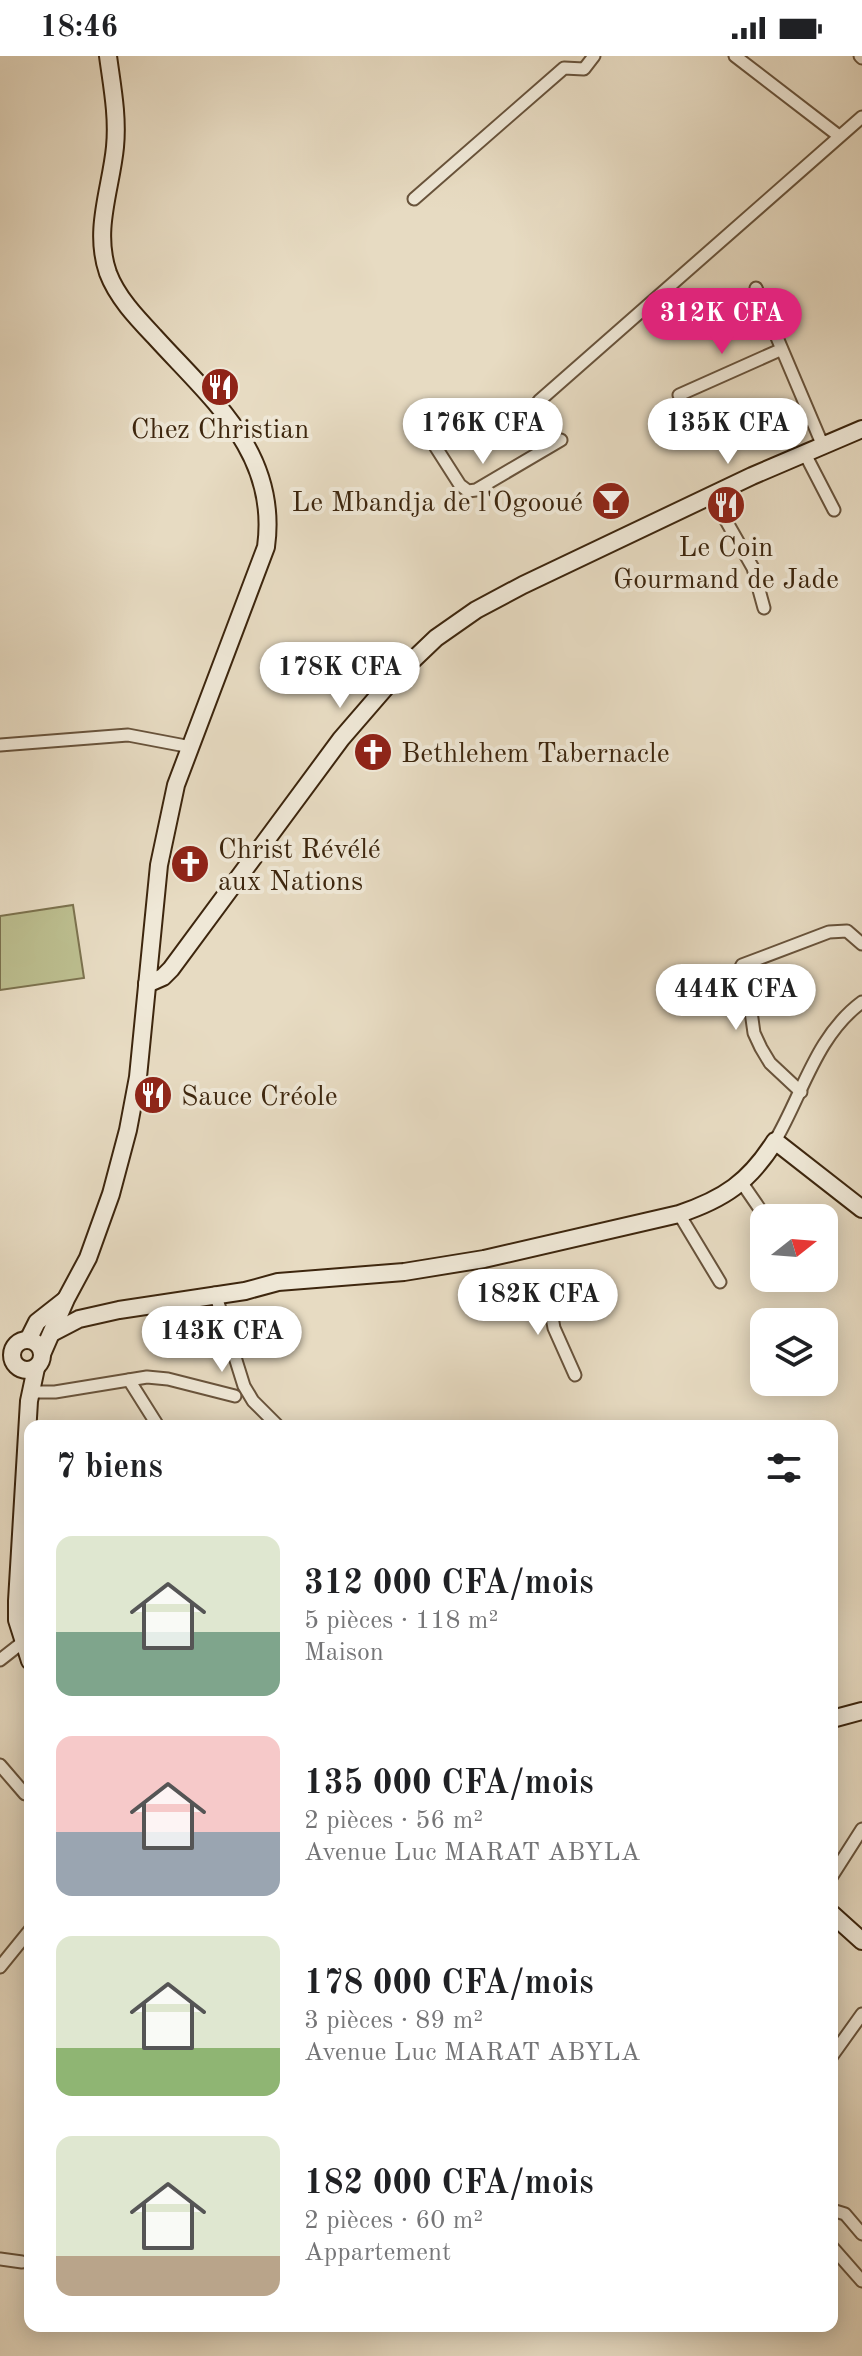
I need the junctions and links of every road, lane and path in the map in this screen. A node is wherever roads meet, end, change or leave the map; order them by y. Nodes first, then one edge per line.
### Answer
1 (108, 56) edge
2 (594, 56) edge
3 (735, 56) edge
4 (862, 117) edge
5 (839, 136) junction
6 (414, 199) dead end
7 (756, 288) dead end
8 (780, 350) junction
9 (679, 395) dead end
10 (539, 401) dead end
11 (421, 424) dead end
12 (862, 429) edge
13 (561, 440) dead end
14 (823, 446) junction
15 (805, 454) junction
16 (712, 496) junction
17 (834, 510) dead end
18 (764, 608) dead end
19 (0, 745) edge
20 (191, 747) junction
21 (862, 944) edge
22 (147, 984) junction
23 (862, 1002) edge
24 (801, 1092) junction
25 (775, 1141) junction
26 (742, 1183) junction
27 (756, 1204) edge
28 (862, 1209) edge
29 (679, 1214) junction
30 (720, 1282) dead end
31 (546, 1284) dead end
32 (215, 1293) junction
33 (66, 1299) junction
34 (54, 1332) junction
35 (18, 1361) edge
36 (575, 1375) dead end
37 (129, 1380) junction
38 (235, 1396) dead end
39 (30, 1397) junction
40 (29, 1420) edge
41 (154, 1420) edge
42 (272, 1420) edge
43 (24, 1620) edge
44 (23, 1642) joint
45 (0, 1660) edge
46 (862, 1711) edge
47 (838, 1717) edge
48 (0, 1765) edge
49 (24, 1793) edge
50 (862, 1829) edge
51 (838, 1867) edge
52 (838, 1919) edge
53 (24, 1937) edge
54 (862, 1941) edge
55 (0, 1967) edge
56 (862, 2014) edge
57 (838, 2048) edge
58 (838, 2212) edge
59 (862, 2234) edge
60 (838, 2254) edge
61 (0, 2259) edge
62 (22, 2262) dead end
63 (862, 2281) edge

1 - 20 street
2 - 6 street
3 - 5 street
4 - 5 street
5 - 10 street
7 - 8 street
8 - 9 street
8 - 14 street
11 - 13 street
12 - 14 street
14 - 15 street
15 - 16 street
15 - 17 street
16 - 18 street
16 - 22 street
19 - 20 street
20 - 22 street
21 - 24 street
22 - 33 street
23 - 24 street
24 - 25 street
25 - 26 street
25 - 28 street
26 - 27 street
26 - 29 street
29 - 30 street
29 - 32 street
31 - 36 street
32 - 34 street
32 - 42 street
33 - 34 street
33 - 35 street
34 - 35 street
35 - 39 street
37 - 38 street
37 - 39 street
37 - 41 street
39 - 40 street
43 - 44 street
44 - 45 street
46 - 47 street
48 - 49 street
50 - 51 street
52 - 54 street
53 - 55 street
56 - 57 street
58 - 59 street
60 - 63 street
61 - 62 street

